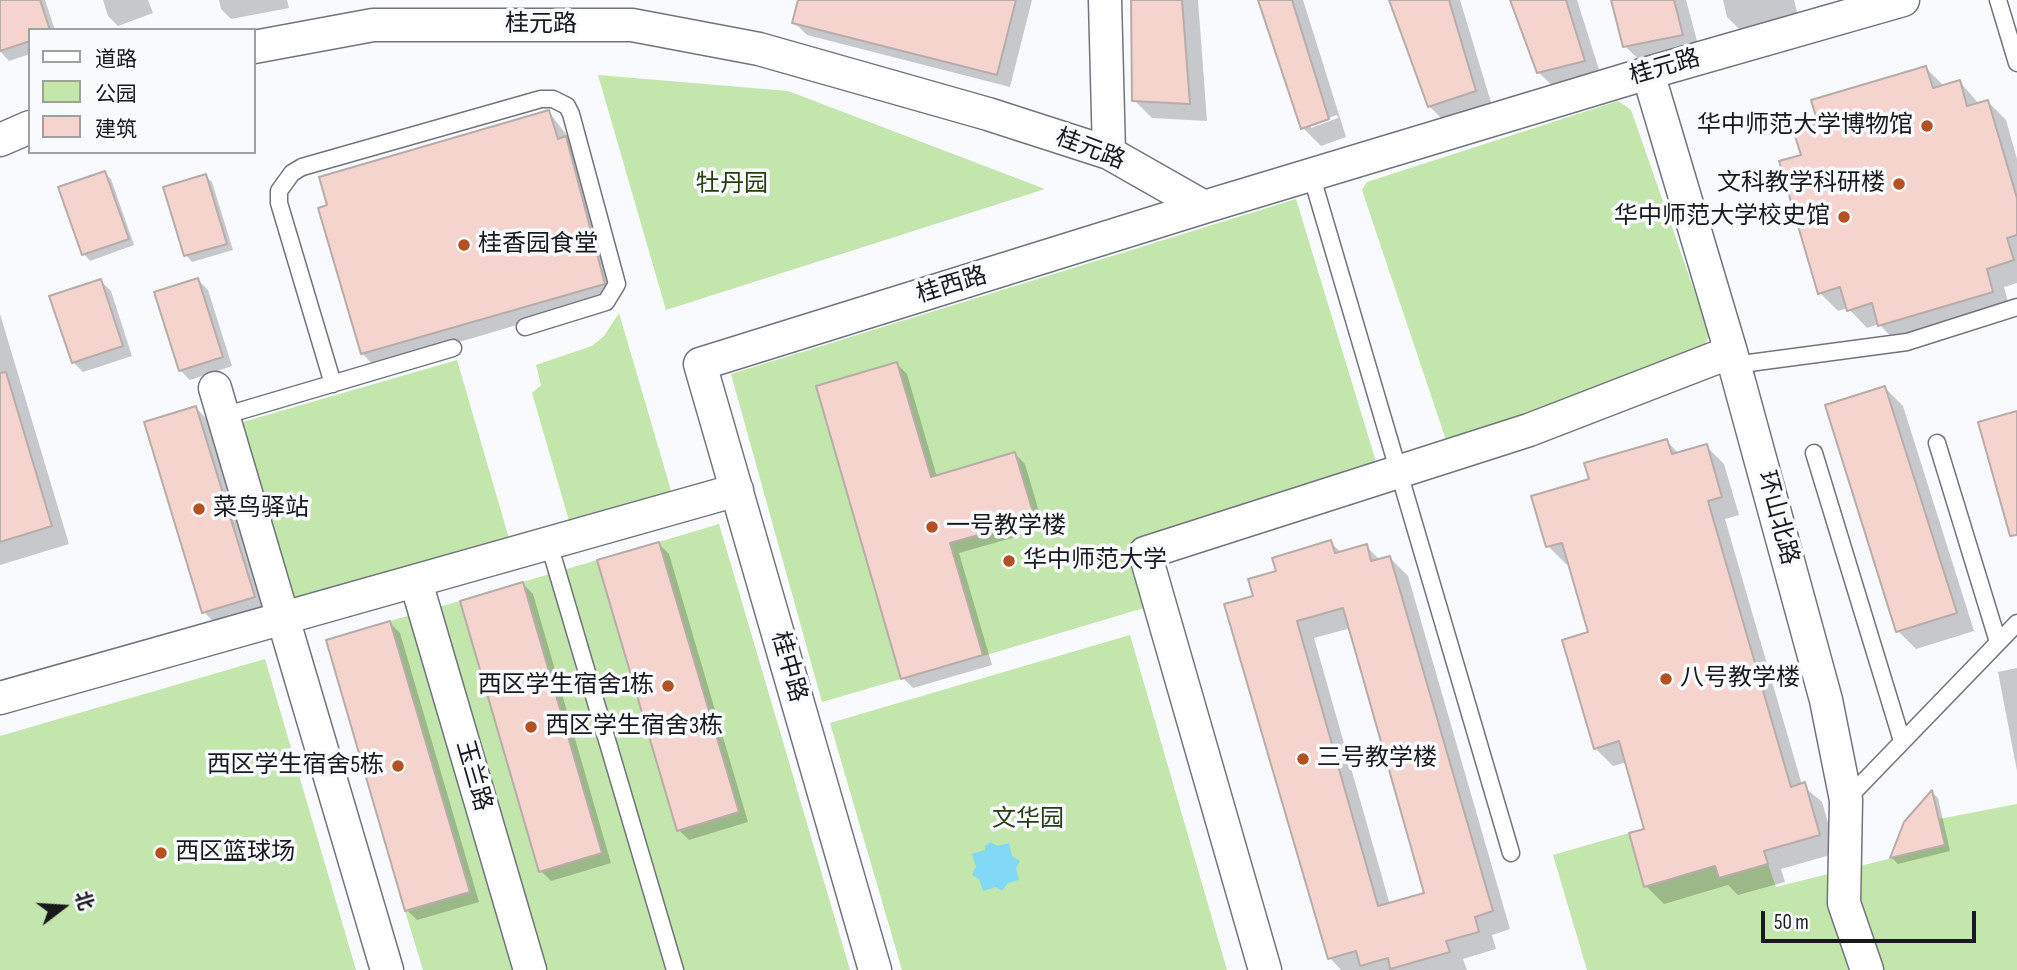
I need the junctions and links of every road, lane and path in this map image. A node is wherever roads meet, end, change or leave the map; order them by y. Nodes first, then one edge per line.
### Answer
1 (1105, 0) edge
2 (1903, 0) edge
3 (1998, 0) edge
4 (256, 47) edge
5 (2017, 62) edge
6 (1648, 73) junction
7 (28, 128) edge
8 (0, 140) edge
9 (1109, 153) junction
10 (1311, 174) junction
11 (1204, 207) junction
12 (2017, 307) edge
13 (525, 327) dead end
14 (453, 348) dead end
15 (1733, 359) junction
16 (700, 364) joint
17 (333, 384) junction
18 (219, 402) joint
19 (1937, 443) dead end
20 (1814, 453) dead end
21 (1400, 472) junction
22 (737, 490) junction
23 (549, 544) junction
24 (416, 582) junction
25 (283, 619) junction
26 (2017, 623) edge
27 (1998, 642) junction
28 (0, 698) edge
29 (1902, 741) junction
30 (1846, 800) junction
31 (1511, 853) dead end
32 (387, 970) edge
33 (530, 970) edge
34 (675, 970) edge
35 (875, 970) edge
36 (1265, 970) edge
37 (1867, 970) edge

1 - 9 street
2 - 6 street, 桂元路
3 - 5 lane
4 - 9 street, 桂元路
6 - 10 street, 桂元路
6 - 15 street, 环山北路
7 - 8 street
9 - 11 street, 桂元路
10 - 11 street, 桂元路
10 - 21 lane
11 - 16 street, 桂西路
12 - 15 lane
13 - 17 lane
14 - 17 lane
15 - 21 street
15 - 30 street, 环山北路
16 - 22 street, 桂中路
17 - 18 lane
18 - 25 street
19 - 27 lane
20 - 29 lane
21 - 31 lane
21 - 36 street
22 - 23 street
22 - 35 street, 桂中路
23 - 24 street
23 - 34 lane
24 - 25 street
24 - 33 street, 玉兰路
25 - 28 street
25 - 32 street
26 - 27 lane
27 - 29 lane
29 - 30 lane
30 - 37 street, 环山北路

